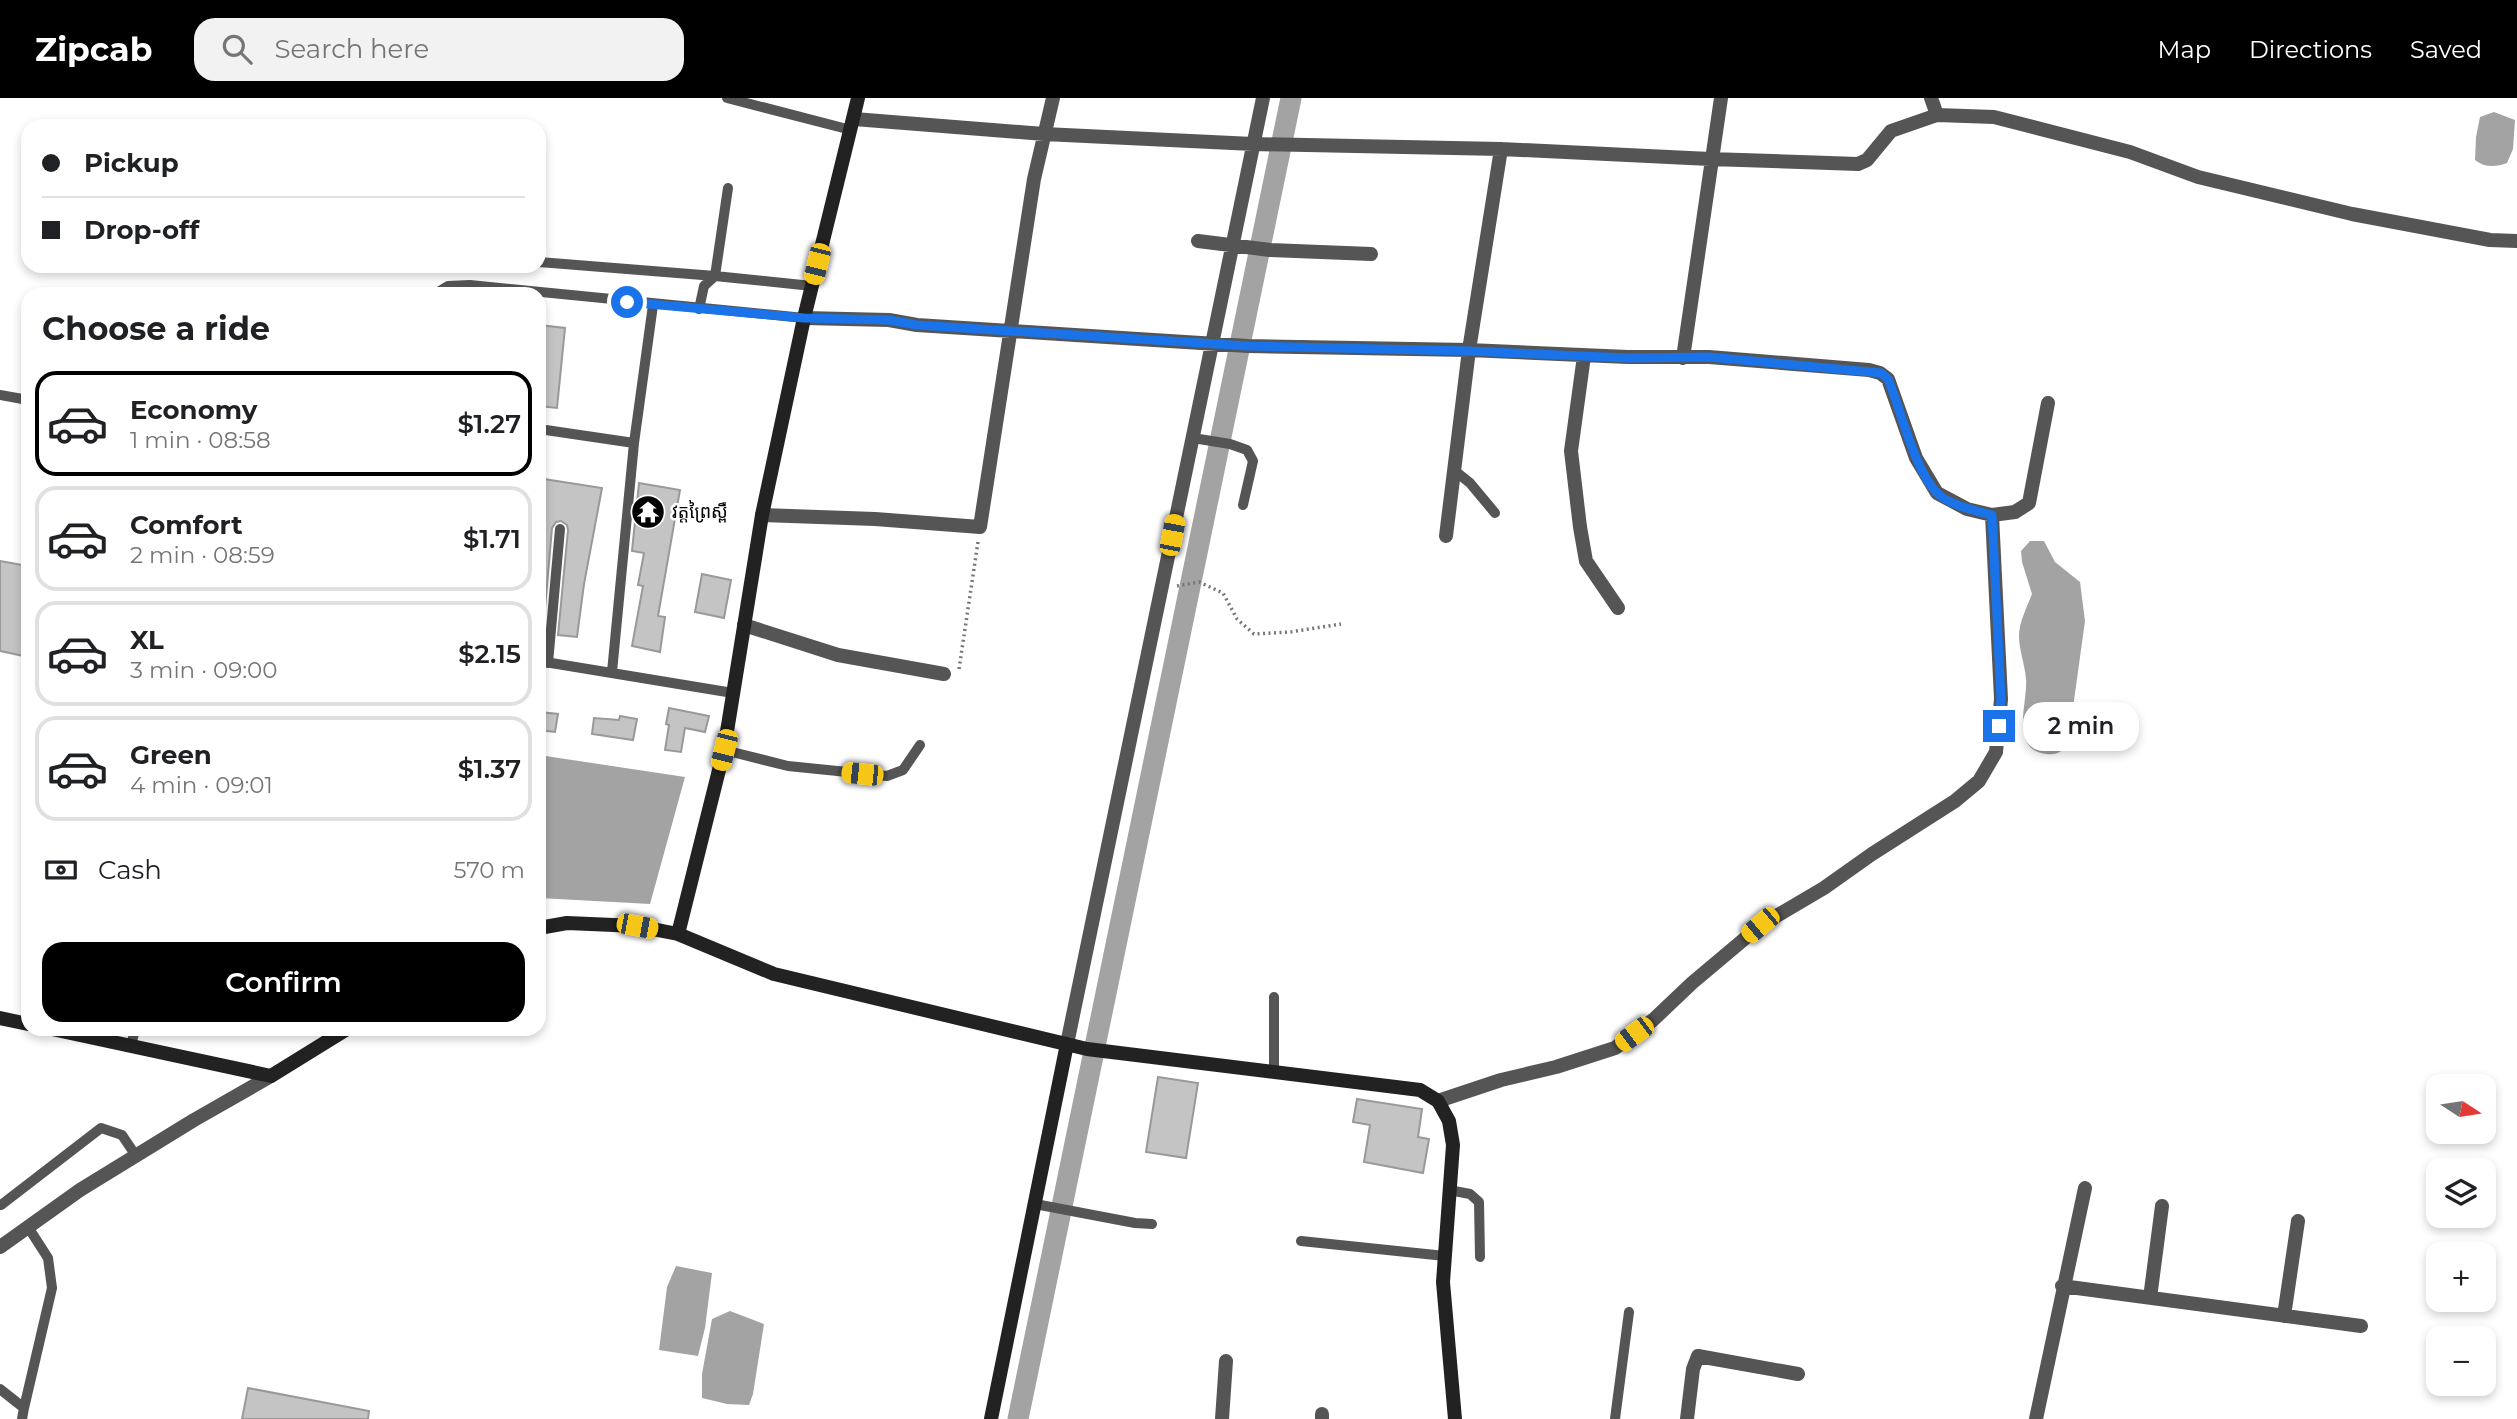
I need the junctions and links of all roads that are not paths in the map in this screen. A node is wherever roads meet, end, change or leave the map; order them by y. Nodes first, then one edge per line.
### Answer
1 (727, 98) edge
2 (858, 98) edge
3 (1053, 98) edge
4 (1263, 98) edge
5 (1721, 98) edge
6 (1931, 98) edge
7 (1937, 115) junction
8 (852, 125) junction
9 (1044, 134) junction
10 (1253, 144) junction
11 (1501, 149) junction
12 (1710, 159) junction
13 (728, 188) dead end
14 (1198, 241) dead end
15 (2517, 241) edge
16 (1233, 245) junction
17 (1370, 254) dead end
18 (546, 263) edge
19 (715, 276) junction
20 (812, 286) junction
21 (446, 287) edge
22 (488, 287) edge
23 (546, 293) edge
24 (653, 305) junction
25 (699, 309) junction
26 (804, 318) junction
27 (1010, 330) junction
28 (1220, 344) junction
29 (1469, 351) junction
30 (1584, 356) junction
31 (1683, 358) junction
32 (0, 395) edge
33 (21, 400) edge
34 (2048, 402) dead end
35 (546, 430) edge
36 (1193, 438) junction
37 (634, 443) junction
38 (1455, 471) junction
39 (1243, 505) dead end
40 (1494, 513) dead end
41 (761, 515) junction
42 (1992, 515) junction
43 (560, 529) dead end
44 (1446, 536) dead end
45 (1618, 608) dead end
46 (744, 625) junction
47 (546, 645) edge
48 (546, 662) edge
49 (612, 672) junction
50 (944, 674) road end
51 (733, 693) junction
52 (920, 745) dead end
53 (724, 750) junction
54 (546, 927) edge
55 (678, 934) junction
56 (1274, 997) dead end
57 (0, 1018) edge
58 (21, 1022) edge
59 (85, 1036) edge
60 (133, 1036) edge
61 (336, 1036) edge
62 (1067, 1044) junction
63 (131, 1046) junction
64 (1274, 1072) junction
65 (271, 1076) junction
66 (1438, 1101) junction
67 (136, 1156) junction
68 (2085, 1188) dead end
69 (1449, 1190) junction
70 (1035, 1203) junction
71 (1, 1205) edge
72 (2162, 1206) dead end
73 (2298, 1221) dead end
74 (1152, 1224) dead end
75 (28, 1227) junction
76 (1301, 1241) dead end
77 (0, 1247) edge
78 (1445, 1256) junction
79 (1480, 1257) dead end
80 (2062, 1286) junction
81 (2150, 1298) junction
82 (1629, 1311) dead end
83 (2284, 1316) junction
84 (2361, 1326) dead end
85 (1226, 1361) dead end
86 (1798, 1374) dead end
87 (0, 1389) edge
88 (23, 1414) edge
89 (991, 1419) edge
90 (1222, 1419) edge
91 (1455, 1419) edge
92 (1615, 1419) edge
93 (1687, 1419) edge
94 (2036, 1419) edge

1 - 8 lane
2 - 8 street
3 - 9 street
4 - 10 street
5 - 12 street
6 - 7 street
7 - 12 street
7 - 15 street
8 - 9 street
8 - 20 street
9 - 10 street
9 - 27 street
10 - 11 street
10 - 16 street
11 - 12 street
11 - 29 street
12 - 31 street
13 - 19 lane
14 - 16 street
16 - 17 street
16 - 28 street
18 - 19 lane
19 - 20 lane
19 - 25 lane
20 - 26 street
21 - 22 lane
23 - 24 lane
24 - 25 lane
24 - 37 lane
25 - 26 lane
26 - 27 street
26 - 41 street
27 - 28 street
27 - 41 street
28 - 29 street
28 - 36 street
29 - 30 street
29 - 38 street
30 - 31 street
30 - 45 street
31 - 42 street
32 - 33 lane
34 - 42 street
35 - 37 lane
36 - 39 lane
36 - 62 street
37 - 49 lane
38 - 40 lane
38 - 44 street
41 - 46 street
42 - 66 street
43 - 47 lane
46 - 50 street
46 - 51 street
48 - 49 lane
49 - 51 lane
51 - 53 street
52 - 53 lane
53 - 55 street
54 - 55 street
55 - 62 street
56 - 64 lane
57 - 58 street
59 - 63 street
60 - 63 lane
61 - 65 street
62 - 64 street
62 - 70 street
63 - 65 street
64 - 66 street
65 - 67 street
66 - 69 street
67 - 71 lane
67 - 75 street
68 - 80 street
69 - 78 street
69 - 79 lane
70 - 74 lane
70 - 89 street
72 - 81 street
73 - 83 street
75 - 77 street
75 - 88 lane
76 - 78 lane
78 - 91 street
80 - 81 street
80 - 94 street
81 - 83 street
82 - 92 lane
83 - 84 street
85 - 90 street
86 - 93 street
87 - 88 lane

